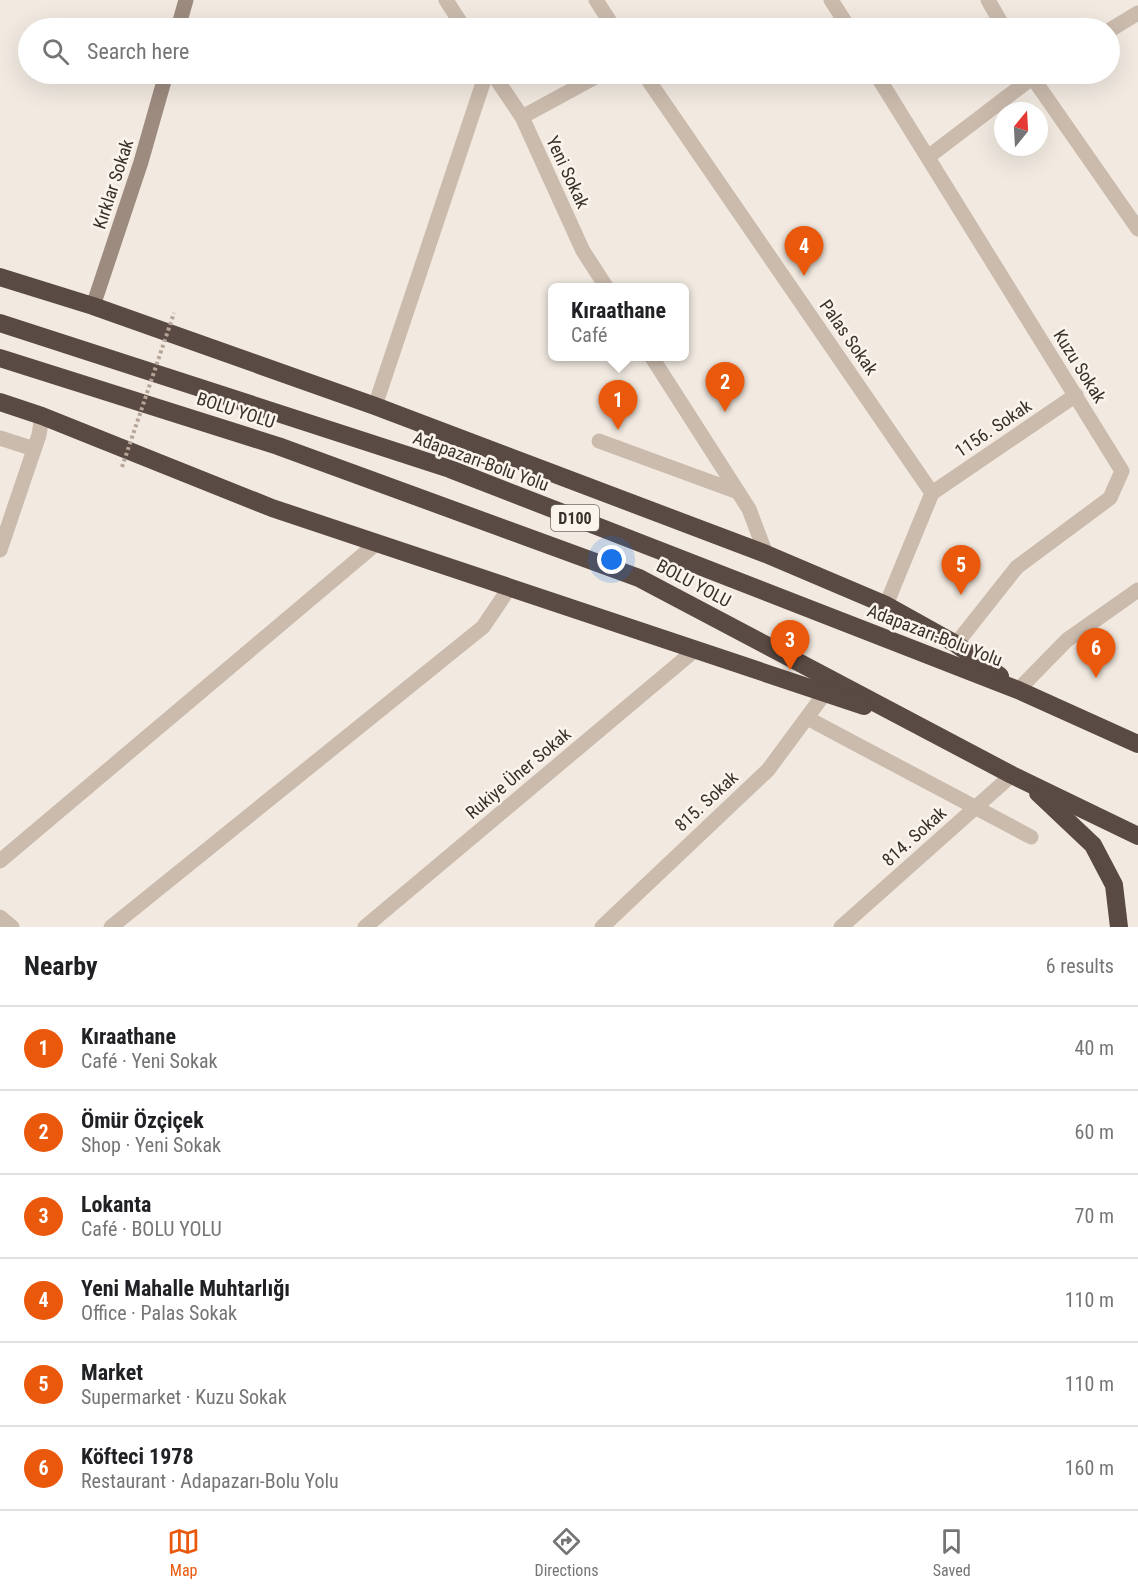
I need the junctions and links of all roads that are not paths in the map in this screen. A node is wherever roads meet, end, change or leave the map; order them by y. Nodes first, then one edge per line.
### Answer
1 (179, 0) edge
2 (186, 0) edge
3 (446, 0) edge
4 (596, 0) edge
5 (831, 0) edge
6 (988, 0) edge
7 (1138, 13) edge
8 (181, 18) edge
9 (458, 18) edge
10 (608, 18) edge
11 (843, 18) edge
12 (998, 18) edge
13 (1120, 24) edge
14 (163, 84) edge
15 (483, 84) edge
16 (501, 84) edge
17 (583, 84) edge
18 (651, 84) edge
19 (882, 84) edge
20 (1020, 84) edge
21 (1040, 84) edge
22 (522, 117) junction
23 (928, 158) junction
24 (1138, 229) edge
25 (0, 277) edge
26 (604, 283) edge
27 (93, 306) junction
28 (0, 323) edge
29 (0, 358) edge
30 (654, 361) edge
31 (1076, 395) junction
32 (0, 402) edge
33 (375, 406) junction
34 (42, 416) junction
35 (0, 438) edge
36 (599, 441) dead end
37 (34, 450) junction
38 (738, 492) junction
39 (933, 493) junction
40 (377, 543) junction
41 (0, 550) edge
42 (766, 554) junction
43 (510, 588) junction
44 (1138, 590) edge
45 (886, 605) junction
46 (956, 644) junction
47 (695, 650) junction
48 (1018, 690) junction
49 (825, 693) junction
50 (807, 718) junction
51 (915, 723) junction
52 (1138, 744) edge
53 (1019, 778) junction
54 (975, 808) junction
55 (1138, 836) edge
56 (1032, 837) dead end
57 (0, 861) edge
58 (0, 917) edge
59 (12, 927) edge
60 (111, 927) edge
61 (365, 927) edge
62 (602, 927) edge
63 (842, 927) edge
64 (1119, 927) edge

1 - 2 street
2 - 8 street
3 - 9 street
4 - 10 street
5 - 11 street
6 - 12 street
7 - 13 street
14 - 27 street, Kırklar Sokak
15 - 33 street
16 - 22 street, Yeni Sokak
17 - 22 street
18 - 39 street, Palas Sokak
19 - 23 street, Kuzu Sokak
20 - 23 street
21 - 24 street
22 - 26 street, Yeni Sokak
23 - 31 street, Kuzu Sokak
25 - 27 highway
27 - 33 highway
28 - 48 highway, Adapazarı-Bolu Yolu / D100
29 - 51 highway, BOLU YOLU / D100
30 - 38 street
31 - 39 street, 1156. Sokak
31 - 46 street, Kuzu Sokak
32 - 34 highway
33 - 42 highway
34 - 37 street
34 - 40 highway
35 - 37 street
36 - 38 street
37 - 41 street
38 - 42 street
39 - 45 street
40 - 43 highway
40 - 57 street
42 - 45 highway
43 - 47 highway
43 - 60 street
44 - 48 street
45 - 46 highway
46 - 48 highway
47 - 49 highway
47 - 61 street, Rukiye Üner Sokak
48 - 52 highway, Adapazarı-Bolu Yolu / D100
49 - 50 street, 815. Sokak
49 - 51 highway
50 - 54 street
50 - 62 street, 815. Sokak
51 - 53 highway, BOLU YOLU / D100
53 - 54 street, 814. Sokak
53 - 55 highway, BOLU YOLU / D100
53 - 64 highway
54 - 56 street
54 - 63 street, 814. Sokak
58 - 59 street

